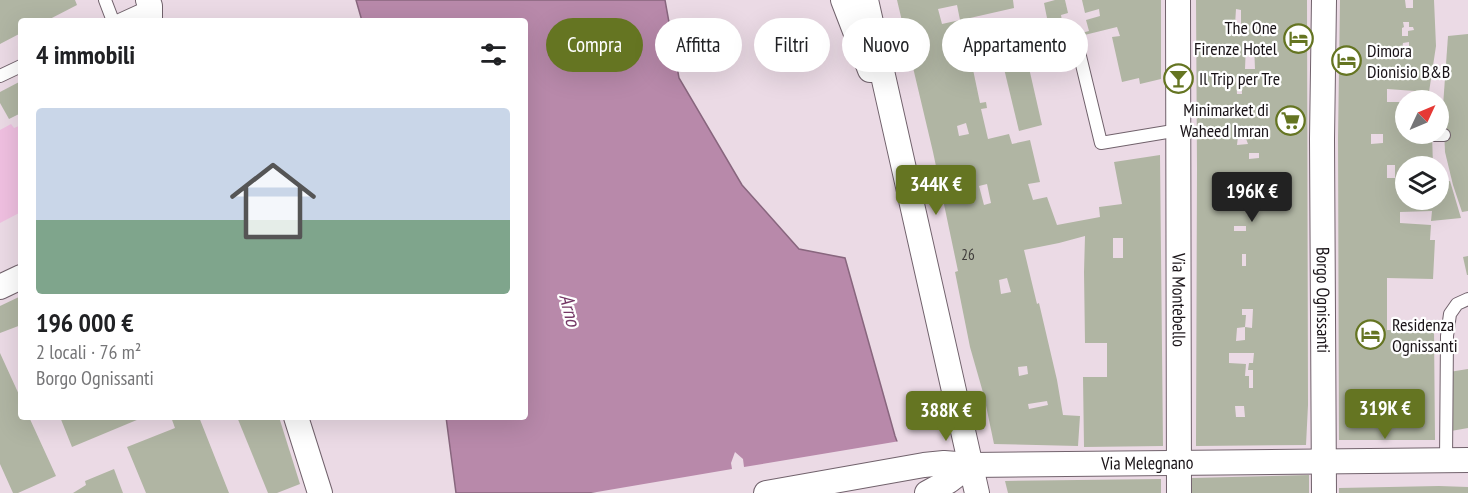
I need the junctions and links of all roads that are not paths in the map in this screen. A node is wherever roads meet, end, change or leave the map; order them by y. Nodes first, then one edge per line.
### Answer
1 (105, 0) edge
2 (843, 0) edge
3 (866, 0) edge
4 (1178, 0) edge
5 (1324, 0) edge
6 (150, 9) edge
7 (114, 18) edge
8 (124, 18) edge
9 (18, 67) edge
10 (1084, 72) edge
11 (0, 76) edge
12 (1179, 130) junction
13 (897, 136) junction
14 (18, 278) edge
15 (0, 287) edge
16 (1468, 299) edge
17 (297, 420) edge
18 (1457, 460) edge
19 (1324, 462) junction
20 (1179, 463) junction
21 (970, 465) junction
22 (320, 493) edge
23 (766, 493) edge
24 (928, 493) edge
25 (977, 493) edge
26 (989, 493) edge
27 (1179, 493) edge
28 (1324, 493) edge

1 - 7 lane
2 - 13 street
3 - 13 street
4 - 12 street, Via Montebello
5 - 19 street, Borgo Ognissanti
6 - 8 lane
9 - 11 lane
10 - 12 lane
12 - 20 street, Via Montebello
13 - 21 street
14 - 15 street
16 - 18 lane
17 - 22 street
18 - 19 street, Via Melegnano
19 - 20 street, Via Melegnano
19 - 28 street, Borgo Ognissanti
20 - 21 street, Via Melegnano
20 - 27 street, Via Montebello
21 - 23 street, Via Melegnano
21 - 24 street
21 - 25 street
21 - 26 street

